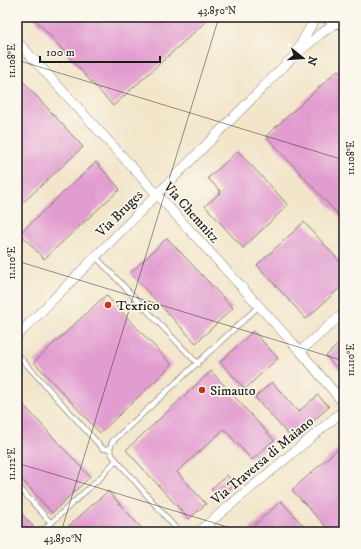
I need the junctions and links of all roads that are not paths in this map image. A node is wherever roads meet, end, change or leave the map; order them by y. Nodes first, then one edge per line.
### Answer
1 (316, 17) edge
2 (327, 17) edge
3 (341, 22) edge
4 (17, 41) edge
5 (292, 58) junction
6 (158, 195) junction
7 (96, 257) junction
8 (259, 306) junction
9 (344, 313) edge
10 (17, 336) edge
11 (300, 351) junction
12 (17, 354) edge
13 (198, 364) junction
14 (344, 404) edge
15 (344, 410) edge
16 (110, 450) junction
17 (116, 460) junction
18 (17, 485) edge
19 (52, 523) junction
20 (208, 524) junction
21 (41, 532) edge
22 (179, 532) edge
23 (198, 532) edge
24 (214, 532) edge

1 - 5 street, Via Bruges
2 - 3 main road
3 - 5 street, Via Bruges
4 - 6 street, Via Chemnitz
5 - 6 street, Via Bruges
6 - 7 street, Via Bruges
6 - 8 street, Via Chemnitz
7 - 10 street, Via Bruges
7 - 13 lane
8 - 11 street, Via Chemnitz
8 - 13 lane
9 - 11 street
11 - 14 street, Via Chemnitz
12 - 16 lane
13 - 16 lane
15 - 20 street, Via Traversa di Maiano
16 - 17 lane
17 - 19 lane
17 - 22 lane
18 - 19 lane
19 - 21 lane
20 - 23 street, Via Traversa di Maiano
20 - 24 lane

